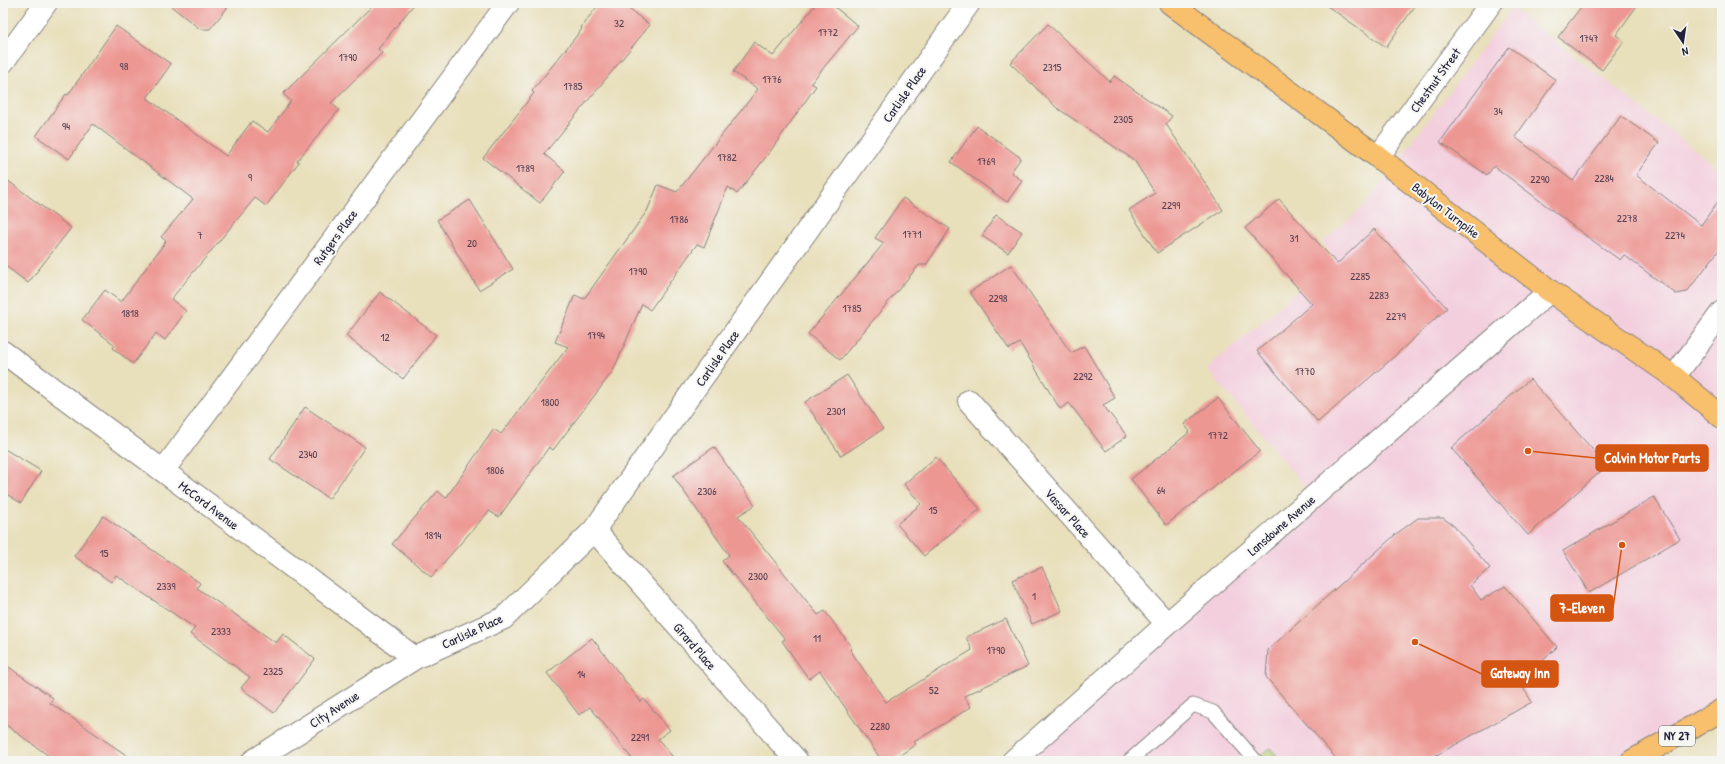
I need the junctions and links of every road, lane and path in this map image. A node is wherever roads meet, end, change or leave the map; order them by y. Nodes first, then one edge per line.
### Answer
1 (46, 3) edge
2 (508, 3) edge
3 (969, 3) edge
4 (1170, 3) edge
5 (1491, 3) edge
6 (3, 62) edge
7 (1378, 157) junction
8 (1550, 291) junction
9 (1722, 312) edge
10 (3, 352) edge
11 (1674, 377) junction
12 (969, 401) dead end
13 (1722, 417) edge
14 (163, 471) junction
15 (594, 530) junction
16 (1167, 624) junction
17 (415, 658) junction
18 (1722, 710) edge
19 (253, 761) edge
20 (797, 761) edge
21 (1013, 761) edge
22 (1129, 761) edge
23 (1256, 761) edge
24 (1632, 761) edge

1 - 6 street
2 - 14 street, Rutgers Place
3 - 15 street, Carlisle Place
4 - 7 main road, Babylon Turnpike
5 - 7 street, Chestnut Street
7 - 8 main road, Babylon Turnpike
8 - 11 main road, Babylon Turnpike
8 - 16 street, Lansdowne Avenue
9 - 11 street
10 - 14 street, McCord Avenue
11 - 13 main road, Babylon Turnpike
12 - 16 street, Vassar Place
14 - 17 street, McCord Avenue
15 - 17 street, Carlisle Place
15 - 20 street, Girard Place
16 - 21 street, Lansdowne Avenue
17 - 19 street, City Avenue
18 - 24 main road, NY 27
22 - 23 lane

